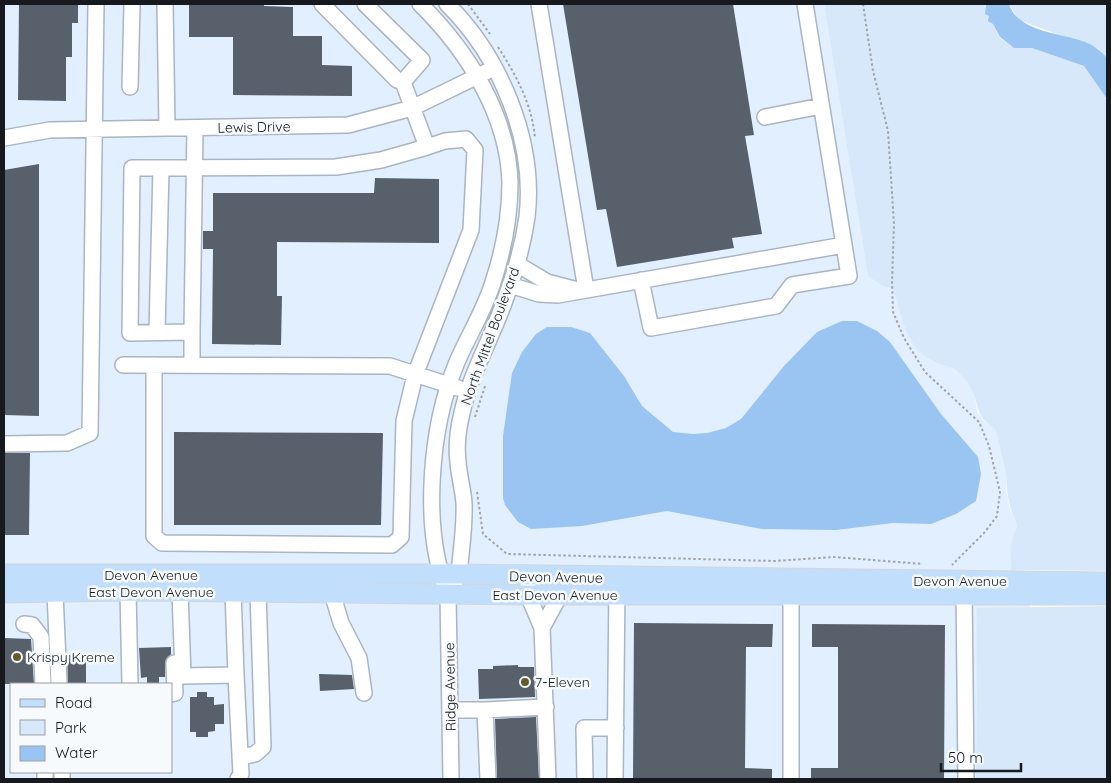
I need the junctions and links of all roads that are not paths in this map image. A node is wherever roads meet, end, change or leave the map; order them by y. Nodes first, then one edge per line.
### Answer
1 (96, 4) edge
2 (132, 4) edge
3 (166, 4) edge
4 (322, 4) edge
5 (365, 4) edge
6 (420, 4) edge
7 (447, 4) edge
8 (539, 4) edge
9 (804, 4) edge
10 (494, 67) junction
11 (477, 76) junction
12 (403, 82) junction
13 (130, 87) dead end
14 (821, 106) junction
15 (412, 108) junction
16 (765, 117) dead end
17 (167, 128) junction
18 (195, 128) junction
19 (96, 129) junction
20 (4, 138) edge
21 (427, 147) junction
22 (161, 168) junction
23 (193, 168) junction
24 (844, 245) junction
25 (517, 264) junction
26 (641, 280) junction
27 (510, 285) junction
28 (583, 290) junction
29 (157, 332) junction
30 (192, 332) junction
31 (123, 365) dead end
32 (154, 365) junction
33 (192, 365) junction
34 (416, 375) junction
35 (448, 386) junction
36 (469, 391) junction
37 (4, 444) edge
38 (4, 574) edge
39 (440, 574) junction
40 (459, 574) junction
41 (1107, 582) edge
42 (528, 586) junction
43 (617, 586) junction
44 (792, 588) junction
45 (964, 588) junction
46 (128, 591) junction
47 (180, 592) junction
48 (233, 592) junction
49 (258, 592) junction
50 (4, 593) edge
51 (55, 593) junction
52 (332, 593) junction
53 (448, 594) junction
54 (560, 595) junction
55 (1107, 595) edge
56 (24, 624) dead end
57 (542, 628) junction
58 (174, 650) dead end
59 (236, 675) junction
60 (42, 683) edge
61 (59, 683) edge
62 (130, 683) edge
63 (364, 693) dead end
64 (172, 694) edge
65 (546, 707) junction
66 (450, 710) junction
67 (485, 710) junction
68 (616, 728) junction
69 (240, 756) junction
70 (238, 779) edge
71 (451, 779) edge
72 (488, 779) edge
73 (548, 779) edge
74 (585, 779) edge
75 (615, 779) edge
76 (792, 779) edge
77 (966, 779) edge

1 - 19 street
2 - 13 street
3 - 17 street
4 - 12 street
5 - 12 street
6 - 11 street, North Mittel Boulevard
7 - 10 street, North Mittel Boulevard
8 - 28 street
9 - 14 street
10 - 11 street, Lewis Drive
10 - 25 street, North Mittel Boulevard
11 - 15 street, Lewis Drive
11 - 35 street, North Mittel Boulevard
12 - 15 street
14 - 16 street
14 - 24 street
15 - 18 street, Lewis Drive
15 - 21 street
17 - 18 street, Lewis Drive
17 - 19 street, Lewis Drive
18 - 23 street
19 - 20 street, Lewis Drive
19 - 37 street
21 - 23 street
21 - 34 street
22 - 23 street
22 - 29 street
22 - 29 street
23 - 30 street
24 - 26 street
24 - 26 street
25 - 27 street, North Mittel Boulevard
25 - 28 street
26 - 28 street
27 - 28 street
27 - 36 street, North Mittel Boulevard
29 - 30 street
30 - 33 street
31 - 32 street
32 - 33 street
32 - 34 street
33 - 34 street
34 - 35 street
35 - 36 street
35 - 39 street, North Mittel Boulevard
36 - 40 street, North Mittel Boulevard
38 - 39 main road, Devon Avenue
39 - 40 main road, Devon Avenue
39 - 53 street, North Mittel Boulevard
40 - 42 main road, Devon Avenue
40 - 53 street, North Mittel Boulevard
41 - 45 main road, Devon Avenue
42 - 43 main road, Devon Avenue
42 - 53 main road, East Devon Avenue
42 - 54 main road, East Devon Avenue
42 - 57 street
43 - 44 main road, Devon Avenue
43 - 54 main road, East Devon Avenue
43 - 68 street
44 - 45 main road, Devon Avenue
44 - 76 street
45 - 55 main road
45 - 77 street
46 - 47 main road, East Devon Avenue
46 - 51 main road, East Devon Avenue
46 - 62 street
47 - 48 main road, East Devon Avenue
47 - 59 street
48 - 49 main road, East Devon Avenue
48 - 59 street
49 - 52 main road, East Devon Avenue
49 - 69 street
50 - 51 main road, East Devon Avenue
51 - 61 street
52 - 53 main road, East Devon Avenue
52 - 63 street
53 - 66 street, Ridge Avenue
54 - 57 street
56 - 60 street
57 - 65 street
58 - 64 street
59 - 69 street
65 - 67 street
65 - 73 street
66 - 67 street
66 - 71 street, Ridge Avenue
67 - 72 street
68 - 74 street
68 - 75 street
69 - 70 street

